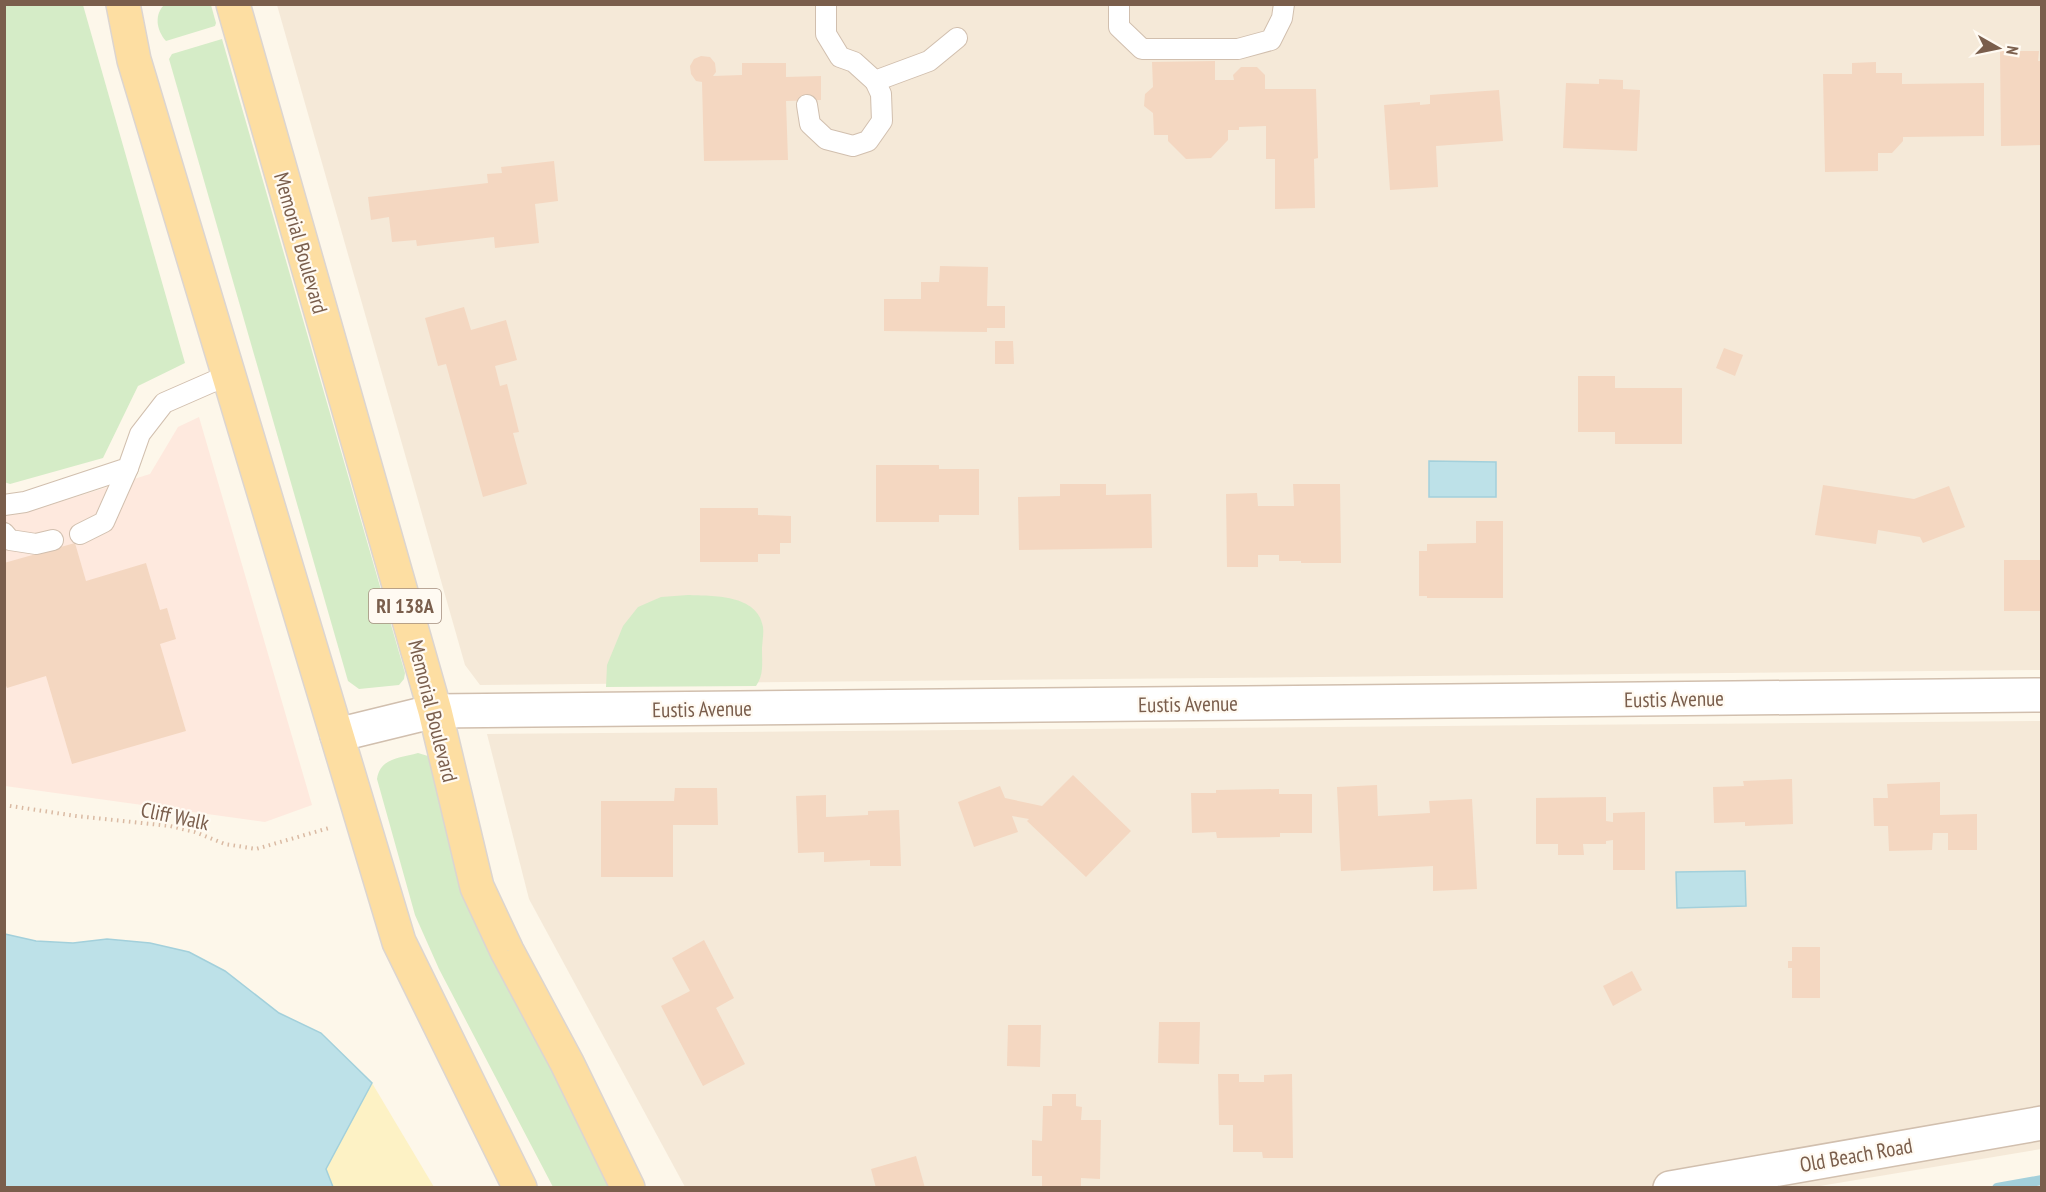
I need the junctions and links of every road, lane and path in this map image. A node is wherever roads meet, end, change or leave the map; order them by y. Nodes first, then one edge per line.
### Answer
1 (123, 4) edge
2 (233, 4) edge
3 (826, 4) edge
4 (1119, 4) edge
5 (1284, 4) edge
6 (957, 38) dead end
7 (875, 81) junction
8 (807, 105) dead end
9 (228, 375) junction
10 (128, 468) junction
11 (4, 506) edge
12 (4, 533) edge
13 (80, 534) dead end
14 (52, 540) dead end
15 (2042, 695) edge
16 (435, 711) junction
17 (337, 735) junction
18 (4, 805) edge
19 (336, 826) dead end
20 (2042, 1123) edge
21 (520, 1188) edge
22 (628, 1188) edge
23 (1670, 1188) edge

1 - 9 main road
2 - 16 main road, Memorial Boulevard / RI 138A
3 - 7 lane
4 - 5 lane
6 - 7 lane
7 - 8 lane
9 - 10 lane
9 - 17 main road
10 - 11 lane
10 - 13 lane
12 - 14 lane
15 - 16 street, Eustis Avenue
16 - 17 street, Eustis Avenue
16 - 22 main road, Memorial Boulevard / RI 138A
17 - 21 main road
18 - 19 path, Cliff Walk
20 - 23 street, Old Beach Road

